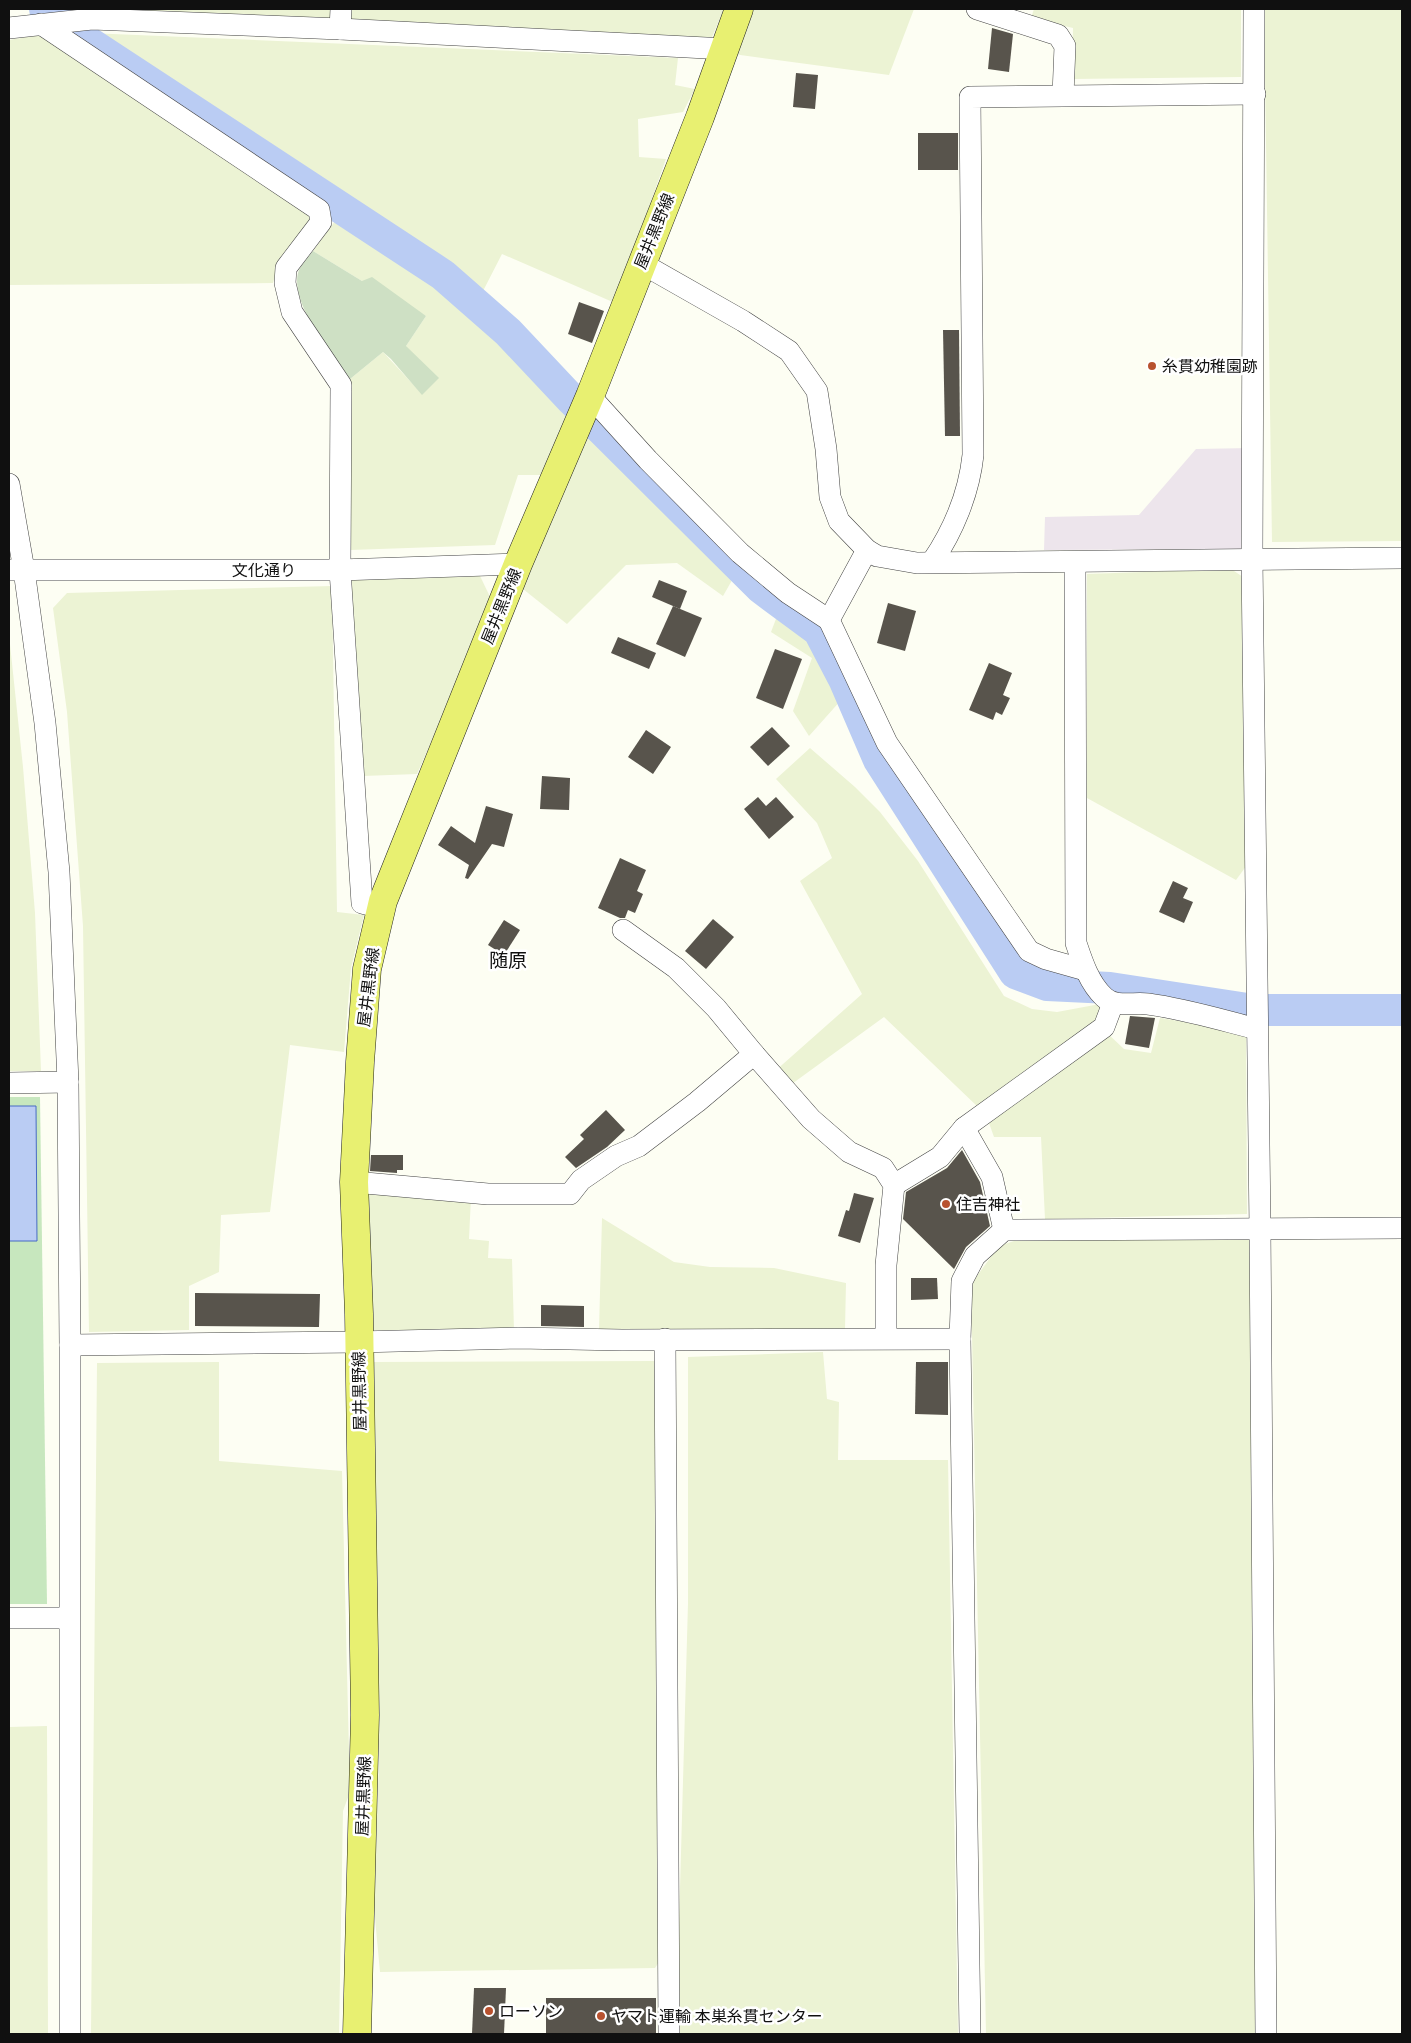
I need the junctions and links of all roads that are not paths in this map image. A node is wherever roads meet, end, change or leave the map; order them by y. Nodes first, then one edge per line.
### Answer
1 (739, 9) edge
2 (977, 9) edge
3 (1254, 9) edge
4 (341, 19) edge
5 (41, 24) junction
6 (9, 28) edge
7 (726, 48) junction
8 (1254, 94) junction
9 (1063, 95) junction
10 (641, 263) junction
11 (590, 396) junction
12 (9, 484) edge
13 (867, 550) junction
14 (1402, 558) edge
15 (1252, 559) junction
16 (932, 562) junction
17 (1075, 562) junction
18 (518, 564) junction
19 (16, 570) edge
20 (340, 570) junction
21 (829, 620) junction
22 (382, 908) junction
23 (623, 930) dead end
24 (1085, 970) junction
25 (1113, 1003) junction
26 (1257, 1029) junction
27 (754, 1054) junction
28 (9, 1082) edge
29 (68, 1082) junction
30 (964, 1128) junction
31 (354, 1182) junction
32 (894, 1185) junction
33 (1260, 1228) junction
34 (1402, 1228) edge
35 (1004, 1230) junction
36 (886, 1338) junction
37 (665, 1339) junction
38 (960, 1339) junction
39 (358, 1342) junction
40 (70, 1344) junction
41 (9, 1618) edge
42 (69, 1618) junction
43 (70, 2034) edge
44 (357, 2034) edge
45 (669, 2034) edge
46 (970, 2034) edge
47 (1266, 2034) edge

1 - 7 main road, 屋井黒野線
2 - 9 street
3 - 8 street
4 - 5 street
4 - 7 street
5 - 6 street
5 - 20 street
7 - 10 main road, 屋井黒野線
8 - 9 street
8 - 15 street
9 - 16 street
10 - 11 main road, 屋井黒野線
10 - 13 street
11 - 18 main road, 屋井黒野線
11 - 21 street
12 - 19 street
13 - 16 street
13 - 21 street
14 - 15 street
15 - 17 street
15 - 26 street
16 - 17 street
17 - 24 street
18 - 20 street, 文化通り
18 - 22 main road, 屋井黒野線
19 - 20 street, 文化通り
19 - 29 street
20 - 22 street
21 - 24 street
22 - 31 main road, 屋井黒野線
23 - 27 street
24 - 25 street
25 - 26 street
25 - 30 street
26 - 33 street
27 - 31 street
27 - 32 street
28 - 29 street
29 - 40 street
30 - 32 street
30 - 35 street
31 - 39 main road, 屋井黒野線
32 - 36 street
33 - 34 street
33 - 35 street
33 - 47 street
35 - 38 street
36 - 37 street
36 - 38 street
37 - 39 street
37 - 45 street
38 - 46 street
39 - 40 street
39 - 44 main road, 屋井黒野線
40 - 42 street
41 - 42 street
42 - 43 street

